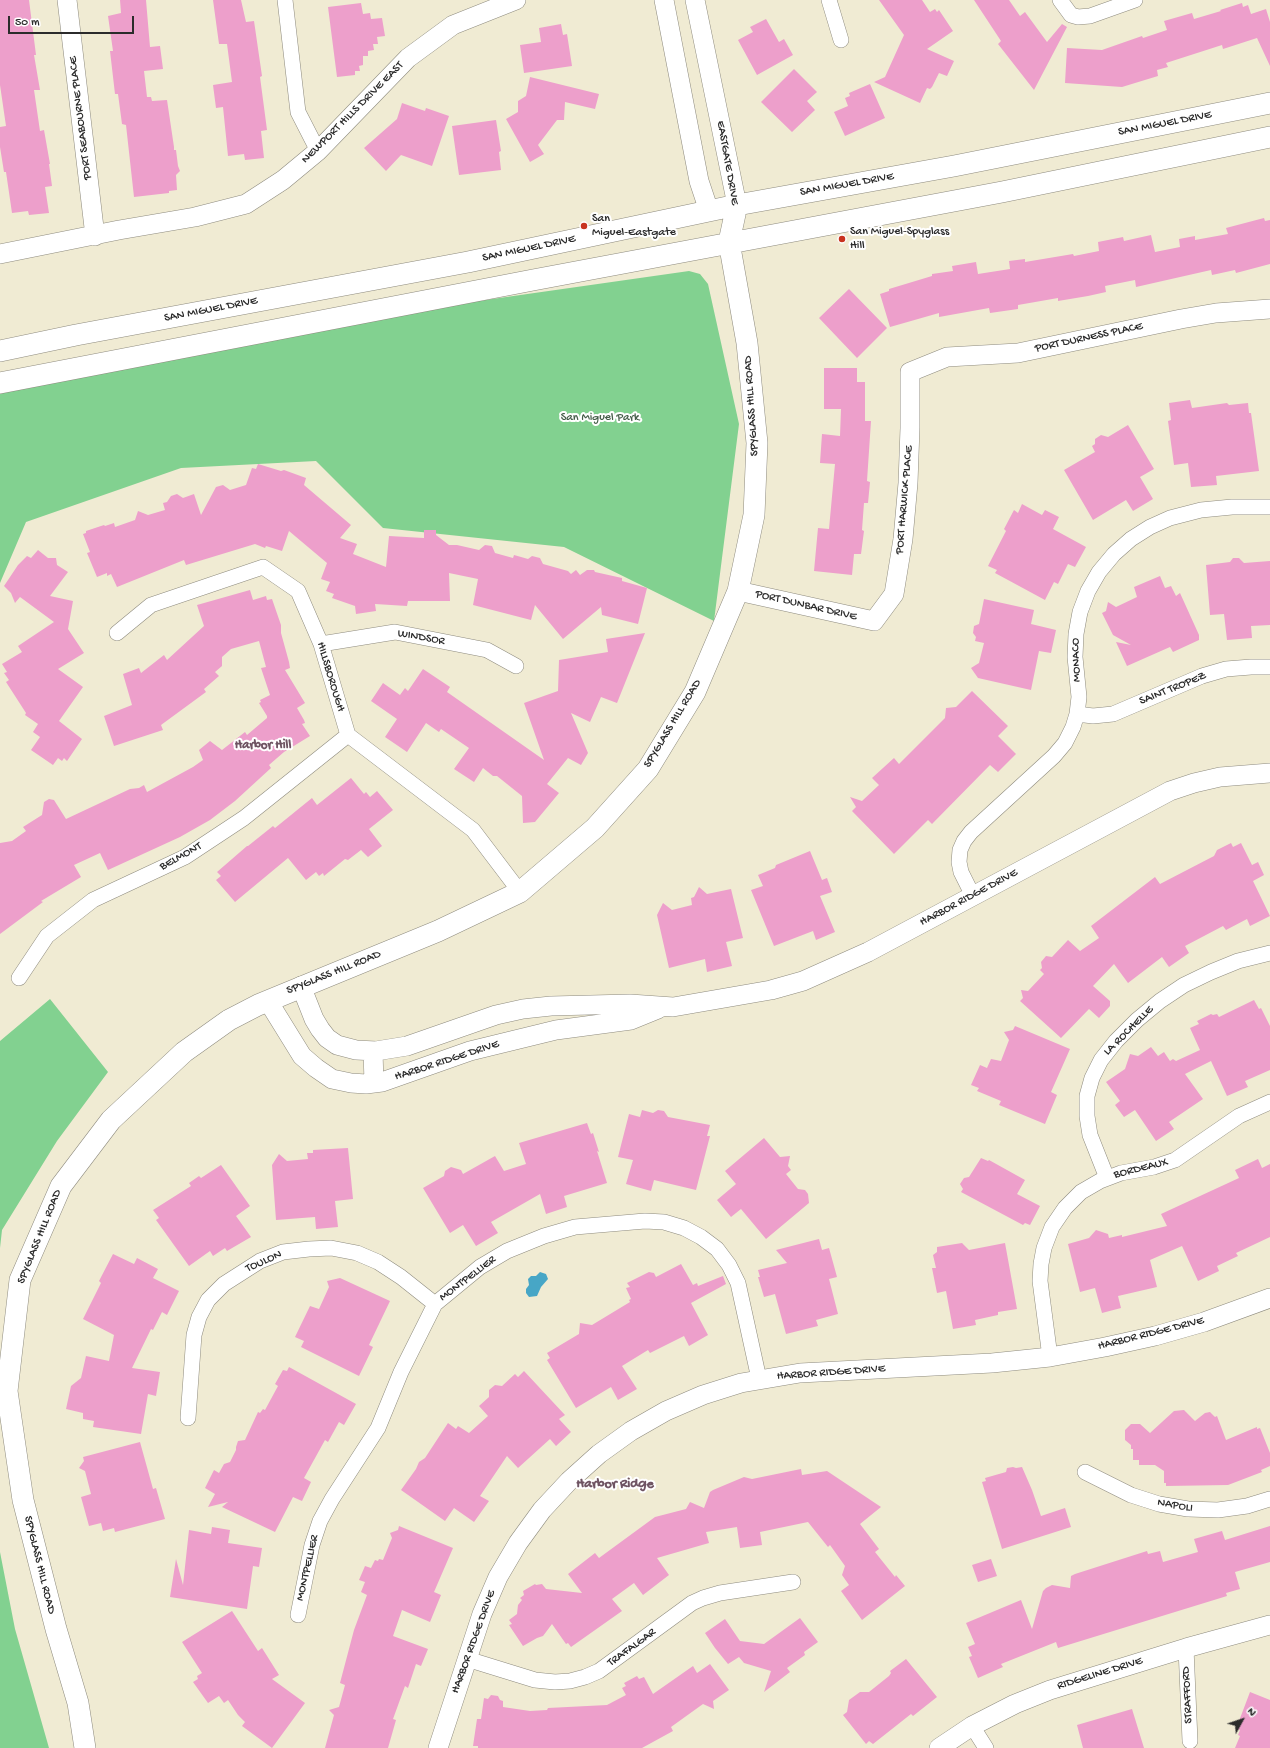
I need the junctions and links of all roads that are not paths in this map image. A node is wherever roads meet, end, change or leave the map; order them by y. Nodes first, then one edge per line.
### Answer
1 (67, 0) edge
2 (285, 0) edge
3 (516, 0) edge
4 (664, 0) edge
5 (695, 0) edge
6 (829, 0) edge
7 (1060, 0) edge
8 (1135, 0) edge
9 (841, 40) dead end
10 (1270, 103) edge
11 (1270, 137) edge
12 (318, 151) junction
13 (737, 205) junction
14 (709, 211) junction
15 (95, 236) junction
16 (730, 242) junction
17 (0, 254) edge
18 (1270, 309) edge
19 (0, 351) edge
20 (910, 372) joint
21 (0, 383) edge
22 (1270, 507) edge
23 (738, 591) junction
24 (874, 621) joint
25 (117, 633) dead end
26 (321, 644) junction
27 (516, 666) dead end
28 (1270, 667) edge
29 (1077, 714) junction
30 (348, 735) junction
31 (1270, 773) edge
32 (520, 892) junction
33 (973, 896) junction
34 (1270, 953) edge
35 (20, 978) dead end
36 (301, 986) junction
37 (268, 1001) junction
38 (661, 1007) junction
39 (373, 1051) junction
40 (374, 1083) junction
41 (1270, 1102) edge
42 (1107, 1178) junction
43 (1270, 1298) edge
44 (435, 1304) junction
45 (1050, 1357) junction
46 (759, 1379) junction
47 (188, 1418) dead end
48 (1085, 1472) dead end
49 (1270, 1499) edge
50 (793, 1582) dead end
51 (298, 1615) dead end
52 (1270, 1625) edge
53 (1186, 1648) junction
54 (467, 1658) junction
55 (972, 1726) junction
56 (1190, 1742) dead end
57 (85, 1748) edge
58 (438, 1748) edge
59 (939, 1748) edge
60 (986, 1748) edge

1 - 15 street, PORT SEABOURNE PLACE
2 - 12 street
3 - 12 street, NEWPORT HILLS DRIVE EAST
4 - 14 street, EASTGATE DRIVE
5 - 13 street, EASTGATE DRIVE
6 - 9 street
7 - 8 street
10 - 13 main road, SAN MIGUEL DRIVE
11 - 16 main road
12 - 15 street, NEWPORT HILLS DRIVE EAST
13 - 14 main road, SAN MIGUEL DRIVE
13 - 16 main road, EASTGATE DRIVE
14 - 16 main road, EASTGATE DRIVE
14 - 19 main road, SAN MIGUEL DRIVE
15 - 17 street, NEWPORT HILLS DRIVE EAST
16 - 21 main road
16 - 23 main road, SPYGLASS HILL ROAD
18 - 20 street, PORT DURNESS PLACE
20 - 24 street, PORT HARWICK PLACE
22 - 29 street, MONACO
23 - 24 street, PORT DUNBAR DRIVE
23 - 32 main road, SPYGLASS HILL ROAD
25 - 26 street, HILLSBOROUGH
26 - 27 street, WINDSOR
26 - 30 street, HILLSBOROUGH
28 - 29 street, SAINT TROPEZ
29 - 33 street, MONACO
30 - 32 street
30 - 35 street, BELMONT
31 - 33 street, HARBOR RIDGE DRIVE
32 - 36 main road, SPYGLASS HILL ROAD
33 - 38 street, HARBOR RIDGE DRIVE
34 - 42 street, LA ROCHELLE
36 - 37 main road, SPYGLASS HILL ROAD
36 - 39 street, HARBOR RIDGE DRIVE
37 - 40 street, HARBOR RIDGE DRIVE
37 - 57 main road, SPYGLASS HILL ROAD
38 - 39 street, HARBOR RIDGE DRIVE
38 - 40 street, HARBOR RIDGE DRIVE
39 - 40 street
41 - 42 street, BORDEAUX
42 - 45 street, BORDEAUX
43 - 45 street, HARBOR RIDGE DRIVE
44 - 46 street, MONTPELLIER
44 - 47 street, TOULON
44 - 51 street, MONTPELLIER
45 - 46 street, HARBOR RIDGE DRIVE
46 - 54 street, HARBOR RIDGE DRIVE
48 - 49 street, NAPOLI
50 - 54 street, TRAFALGAR
52 - 53 street, RIDGELINE DRIVE
53 - 55 street, RIDGELINE DRIVE
53 - 56 street, STRAFFORD
54 - 58 street, HARBOR RIDGE DRIVE
55 - 59 street, RIDGELINE DRIVE
55 - 60 street

